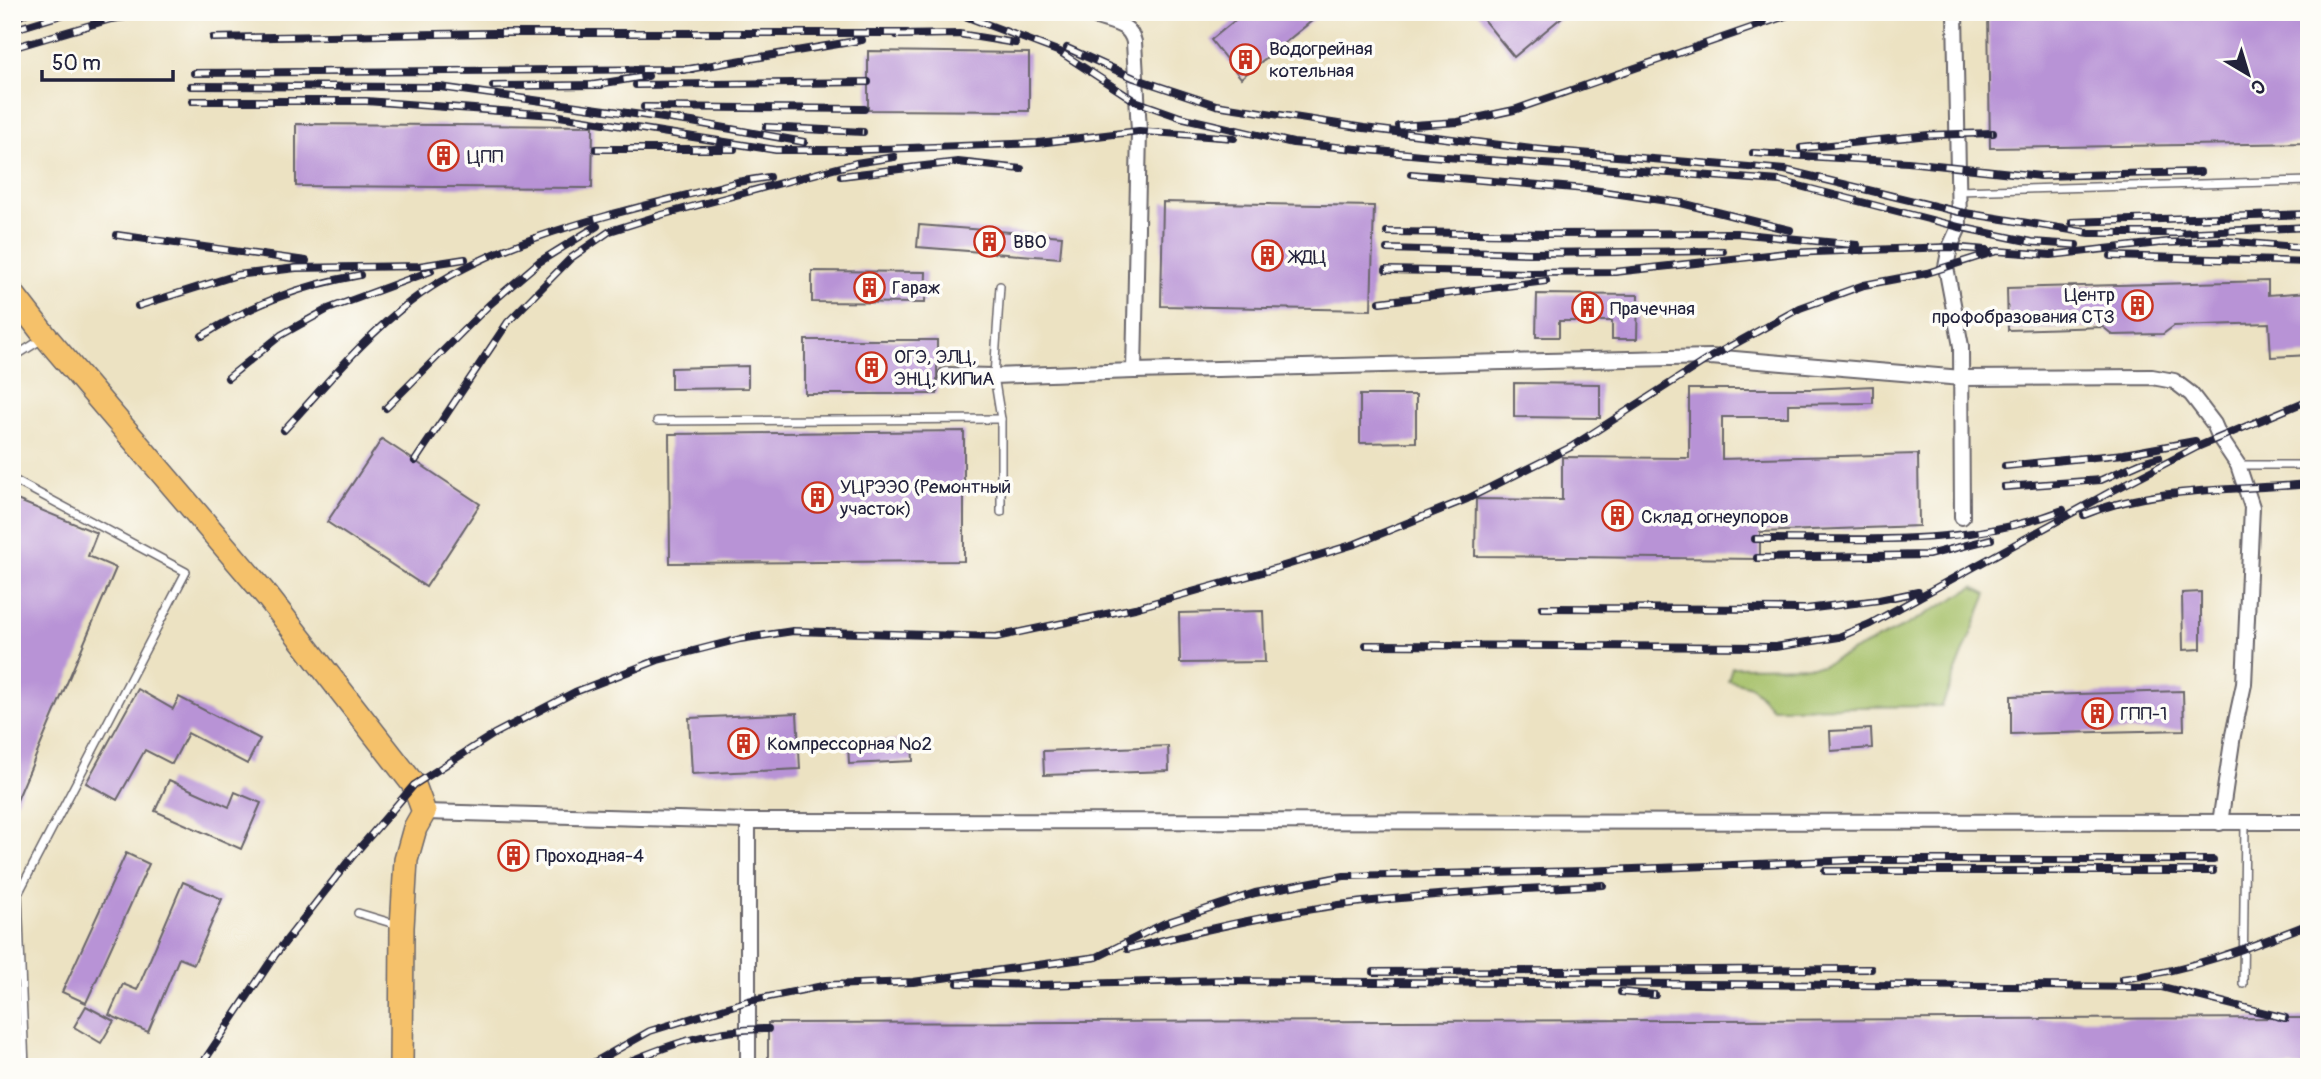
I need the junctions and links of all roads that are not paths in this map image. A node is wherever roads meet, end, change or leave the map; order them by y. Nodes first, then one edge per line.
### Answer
1 (1086, 12) edge
2 (1955, 12) edge
3 (2309, 181) edge
4 (1958, 191) junction
5 (1000, 286) dead end
6 (12, 293) edge
7 (46, 337) junction
8 (12, 358) edge
9 (1134, 372) junction
10 (946, 374) dead end
11 (994, 376) junction
12 (1962, 378) junction
13 (1001, 419) junction
14 (657, 421) dead end
15 (2238, 465) junction
16 (2309, 465) edge
17 (12, 479) edge
18 (1001, 512) dead end
19 (1962, 517) dead end
20 (424, 812) junction
21 (748, 821) junction
22 (2245, 822) junction
23 (2309, 822) edge
24 (2220, 823) junction
25 (358, 913) dead end
26 (402, 927) junction
27 (2243, 984) dead end
28 (25, 1067) edge
29 (401, 1067) edge
30 (748, 1067) edge

1 - 9 street
2 - 4 street
3 - 4 lane
4 - 12 street
5 - 11 lane
6 - 7 main road
7 - 8 lane
7 - 20 main road
9 - 11 street
9 - 12 street
10 - 11 street
11 - 13 lane
12 - 15 street
12 - 19 street
13 - 14 lane
13 - 18 lane
15 - 16 lane
15 - 24 street
17 - 28 lane
20 - 21 street
20 - 26 main road
21 - 24 street
21 - 30 street
22 - 23 street
22 - 24 street
22 - 27 lane
25 - 26 lane
26 - 29 main road

